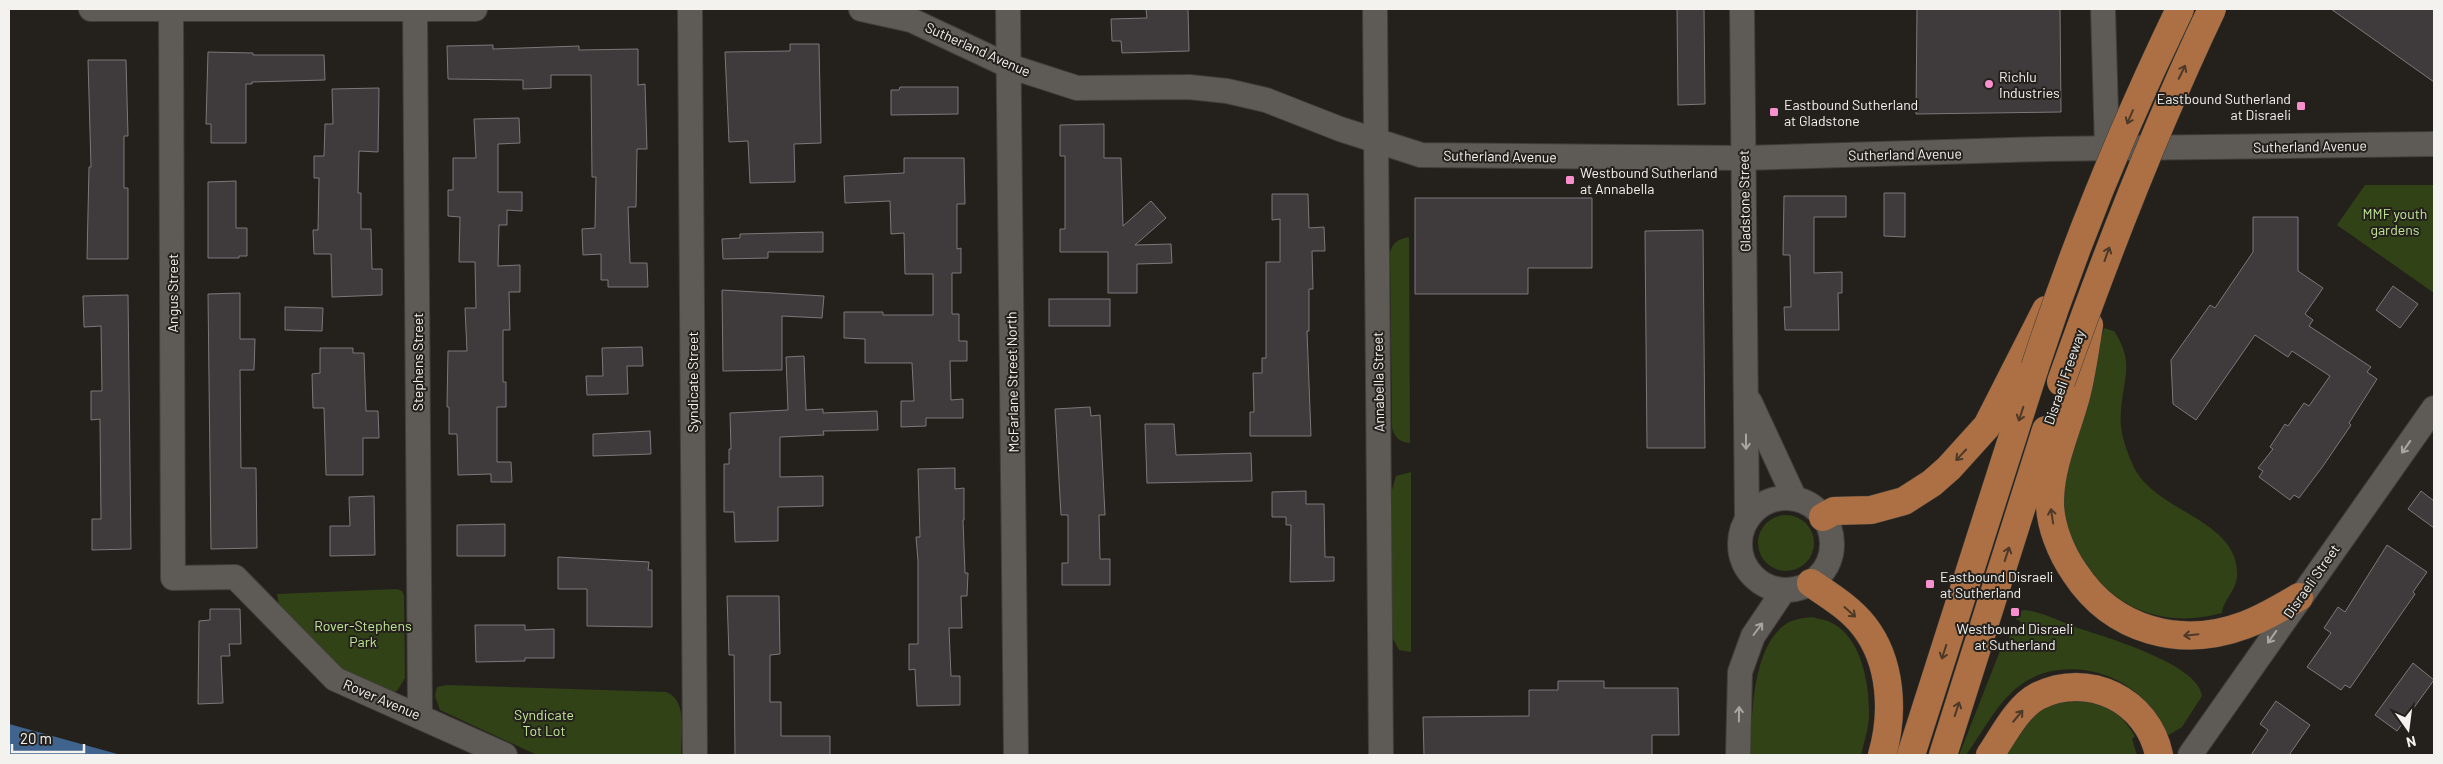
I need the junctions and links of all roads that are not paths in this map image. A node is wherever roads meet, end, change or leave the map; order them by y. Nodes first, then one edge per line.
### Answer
1 (91, 9) edge
2 (171, 9) edge
3 (414, 9) edge
4 (475, 9) edge
5 (690, 9) edge
6 (861, 9) edge
7 (1008, 9) edge
8 (1375, 9) edge
9 (1742, 9) edge
10 (2104, 9) edge
11 (2180, 9) edge
12 (2212, 9) edge
13 (1009, 66) junction
14 (1376, 140) junction
15 (2434, 144) edge
16 (2107, 148) junction
17 (1743, 158) junction
18 (2029, 361) junction
19 (2069, 388) junction
20 (1746, 394) junction
21 (2434, 408) edge
22 (1795, 499) junction
23 (1823, 517) junction
24 (1747, 520) junction
25 (174, 578) joint
26 (1811, 583) junction
27 (1784, 590) junction
28 (2299, 597) junction
29 (420, 715) junction
30 (505, 755) edge
31 (695, 755) edge
32 (1016, 755) edge
33 (1381, 755) edge
34 (1738, 755) edge
35 (1882, 755) edge
36 (1911, 755) edge
37 (1942, 755) edge
38 (1990, 755) edge
39 (2159, 755) edge
40 (2190, 755) edge

1 - 2 street
2 - 3 street
2 - 25 street, Angus Street
3 - 4 street
3 - 29 street, Stephens Street
5 - 31 street, Syndicate Street
6 - 13 street, Sutherland Avenue
7 - 13 street, McFarlane Street North
8 - 14 street, Annabella Street
9 - 17 street, Gladstone Street
10 - 16 street
11 -> 18 main road, bridge
19 -> 12 main road, Disraeli Freeway, bridge
13 - 14 street, Sutherland Avenue
13 - 32 street, McFarlane Street North
14 - 17 street, Sutherland Avenue
14 - 33 street, Annabella Street
15 - 16 street, Sutherland Avenue
16 - 17 street, Sutherland Avenue
17 - 20 street, Gladstone Street
18 -> 23 main road
18 -> 36 main road
28 -> 19 main road
37 -> 19 main road, Disraeli Freeway
20 - 22 street, Gladstone Street
20 -> 24 street, Gladstone Street
21 -> 28 street, Disraeli Street
22 - 23 street
22 - 24 street
23 - 26 street
24 - 27 street, Gladstone Street
25 - 29 street, Rover Avenue
26 - 27 street
26 -> 35 main road
34 -> 27 street
28 -> 40 street, Disraeli Street
29 - 30 street, Rover Avenue
38 -> 39 main road

